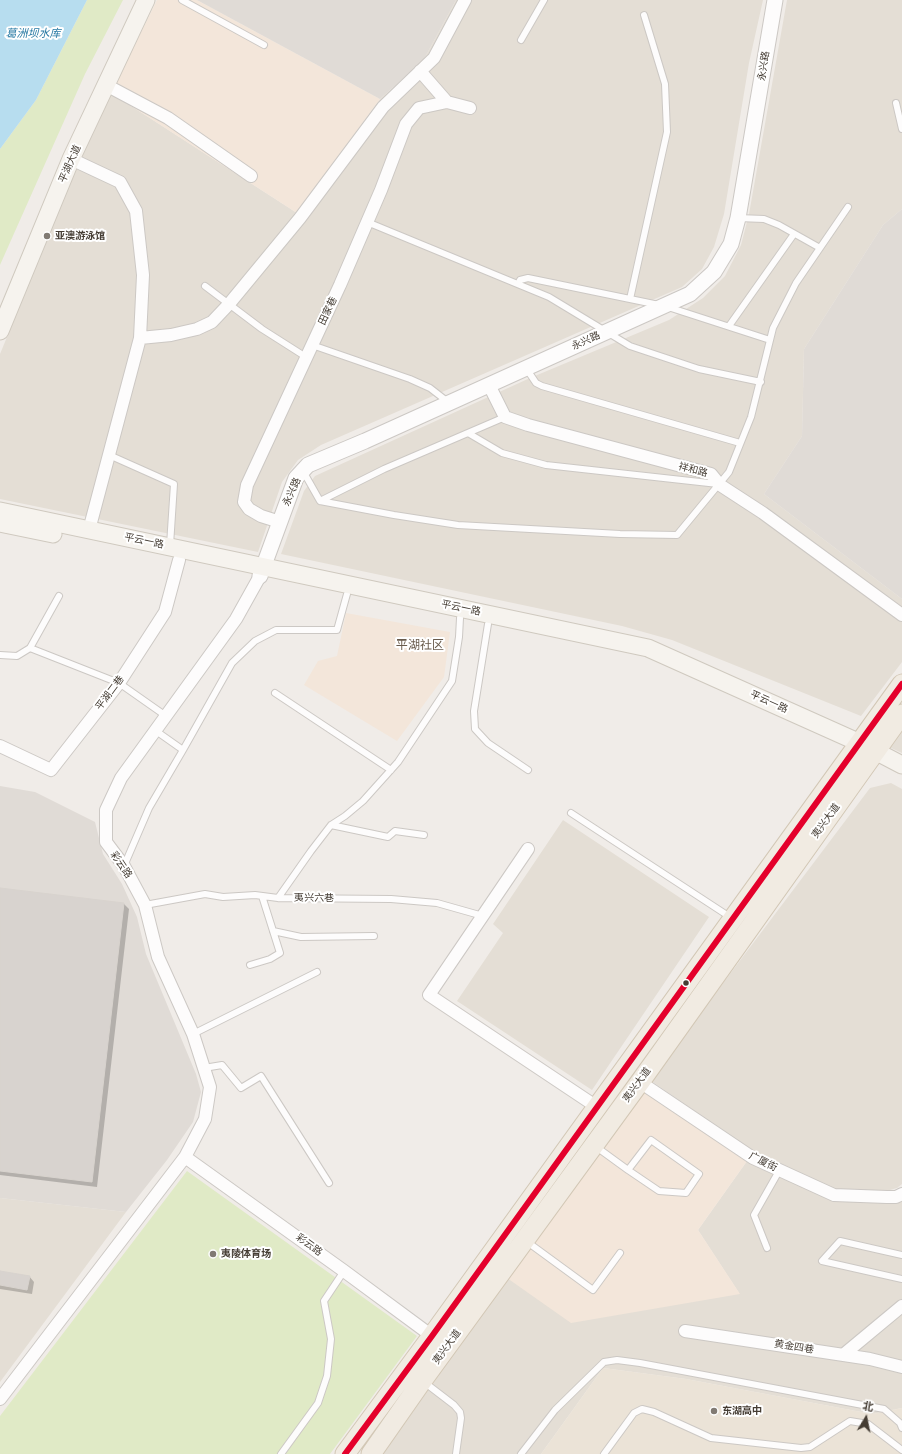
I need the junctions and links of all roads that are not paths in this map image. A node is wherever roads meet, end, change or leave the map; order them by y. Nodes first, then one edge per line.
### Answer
1 (135, 0) edge
2 (146, 0) edge
3 (182, 0) edge
4 (466, 0) edge
5 (544, 0) edge
6 (775, 0) edge
7 (644, 15) dead end
8 (521, 40) dead end
9 (264, 45) dead end
10 (420, 71) junction
11 (106, 85) junction
12 (447, 102) junction
13 (896, 103) dead end
14 (470, 108) dead end
15 (902, 129) edge
16 (71, 159) junction
17 (251, 176) dead end
18 (848, 207) dead end
19 (738, 218) junction
20 (367, 222) junction
21 (794, 234) junction
22 (820, 248) junction
23 (518, 284) junction
24 (204, 286) dead end
25 (630, 298) junction
26 (228, 304) junction
27 (664, 306) junction
28 (0, 309) edge
29 (728, 326) junction
30 (0, 332) edge
31 (607, 332) junction
32 (140, 338) junction
33 (770, 340) junction
34 (312, 345) junction
35 (306, 357) junction
36 (526, 368) junction
37 (761, 382) junction
38 (489, 385) junction
39 (450, 403) junction
40 (505, 417) junction
41 (468, 432) junction
42 (740, 443) junction
43 (109, 455) junction
44 (303, 471) junction
45 (720, 485) junction
46 (320, 501) junction
47 (0, 511) edge
48 (280, 522) junction
49 (0, 523) edge
50 (89, 530) junction
51 (174, 553) junction
52 (262, 572) junction
53 (347, 594) junction
54 (59, 596) dead end
55 (902, 615) edge
56 (460, 618) junction
57 (488, 624) junction
58 (30, 648) junction
59 (0, 655) edge
60 (119, 683) junction
61 (902, 684) edge
62 (275, 693) dead end
63 (902, 714) edge
64 (166, 716) junction
65 (156, 731) junction
66 (0, 746) edge
67 (183, 750) junction
68 (865, 751) junction
69 (902, 765) edge
70 (391, 770) junction
71 (528, 770) dead end
72 (902, 776) edge
73 (571, 813) dead end
74 (331, 825) junction
75 (424, 835) dead end
76 (528, 849) dead end
77 (124, 866) junction
78 (262, 896) junction
79 (278, 898) junction
80 (145, 905) junction
81 (482, 916) junction
82 (732, 919) junction
83 (273, 931) junction
84 (374, 936) dead end
85 (250, 965) dead end
86 (317, 972) dead end
87 (193, 1034) junction
88 (204, 1068) junction
89 (640, 1082) junction
90 (597, 1107) junction
91 (593, 1145) junction
92 (184, 1157) junction
93 (628, 1170) junction
94 (779, 1171) junction
95 (329, 1183) dead end
96 (902, 1194) edge
97 (525, 1240) junction
98 (768, 1248) dead end
99 (620, 1253) dead end
100 (902, 1255) edge
101 (344, 1271) junction
102 (902, 1279) edge
103 (902, 1306) edge
104 (685, 1331) dead end
105 (432, 1336) junction
106 (843, 1355) junction
107 (902, 1367) edge
108 (422, 1380) junction
109 (0, 1399) edge
110 (902, 1428) edge
111 (902, 1450) edge
112 (281, 1454) edge
113 (345, 1454) edge
114 (371, 1454) edge
115 (456, 1454) edge
116 (521, 1454) edge
117 (604, 1454) edge

1 - 28 main road, 平湖大道
2 - 11 main road, 平湖大道
3 - 9 lane
4 - 10 street
5 - 8 lane
6 - 19 street, 永兴路
7 - 25 lane
10 - 12 street
10 - 26 street
11 - 16 main road, 平湖大道
11 - 17 street
12 - 14 street, 田家巷
12 - 20 street, 田家巷
13 - 15 lane
16 - 30 main road, 平湖大道
16 - 32 street
18 - 22 lane
19 - 21 lane
19 - 27 street, 永兴路
20 - 23 lane
20 - 34 street, 田家巷
21 - 22 lane
21 - 29 lane
22 - 33 lane
23 - 25 lane
23 - 31 lane
24 - 26 lane
25 - 27 lane
26 - 32 street
26 - 35 lane
27 - 29 lane
27 - 31 street, 永兴路
29 - 33 lane
31 - 36 street, 永兴路
31 - 37 lane
32 - 43 street
33 - 37 lane
34 - 35 street, 田家巷
34 - 39 lane
35 - 48 street, 田家巷
36 - 38 street, 永兴路
36 - 42 lane
37 - 42 lane
38 - 39 street, 永兴路
38 - 40 street
39 - 44 street, 永兴路
40 - 41 lane
40 - 45 street, 祥和路
41 - 45 lane
41 - 46 lane
42 - 45 lane
43 - 50 street
43 - 51 lane
44 - 46 lane
44 - 48 street, 永兴路
45 - 46 lane
45 - 55 street, 祥和路
47 - 50 main road, 平云一路
48 - 52 street, 永兴路
49 - 51 main road, 平云一路
50 - 51 main road, 平云一路
51 - 52 main road, 平云一路
51 - 60 street, 平湖二巷
52 - 53 main road, 平云一路
52 - 64 street, 彩云路
52 - 68 main road, 平云一路
53 - 56 main road, 平云一路
53 - 67 lane
54 - 58 lane
56 - 57 main road, 平云一路
56 - 70 lane
57 - 68 main road, 平云一路
57 - 71 lane
58 - 59 lane
58 - 60 lane
60 - 64 lane
60 - 66 street, 平湖二巷
61 - 68 main road, 夷兴大道
62 - 70 lane
63 - 68 main road, 夷兴大道
64 - 65 street, 彩云路
65 - 67 lane
65 - 77 street, 彩云路
67 - 77 lane
68 - 69 main road, 平云一路
68 - 72 main road, 平云一路
68 - 82 main road, 夷兴大道
68 - 89 main road, 夷兴大道
70 - 74 lane
73 - 82 lane
74 - 75 lane
74 - 79 lane
76 - 81 street
77 - 80 street, 彩云路
78 - 79 lane, 夷兴六巷
78 - 80 lane, 夷兴六巷
78 - 83 lane
79 - 81 lane, 夷兴六巷
80 - 87 street, 彩云路
81 - 90 street
82 - 90 main road, 夷兴大道
83 - 84 lane
83 - 85 lane
86 - 87 lane
87 - 88 street, 彩云路
88 - 92 street, 彩云路
88 - 95 lane
89 - 91 main road, 夷兴大道
89 - 94 street, 广厦街
90 - 105 main road, 夷兴大道
91 - 93 lane
91 - 97 main road, 夷兴大道
92 - 101 street, 彩云路
92 - 109 street, 彩云路
93 - 93 lane
94 - 96 street, 广厦街
94 - 98 lane
97 - 99 lane
97 - 108 main road, 夷兴大道
100 - 102 lane
101 - 105 street, 彩云路
101 - 112 lane
103 - 106 street
104 - 106 street, 黄金四巷
105 - 113 main road, 夷兴大道
106 - 107 street, 黄金四巷
108 - 114 main road, 夷兴大道
108 - 115 lane
110 - 116 lane
111 - 117 lane

